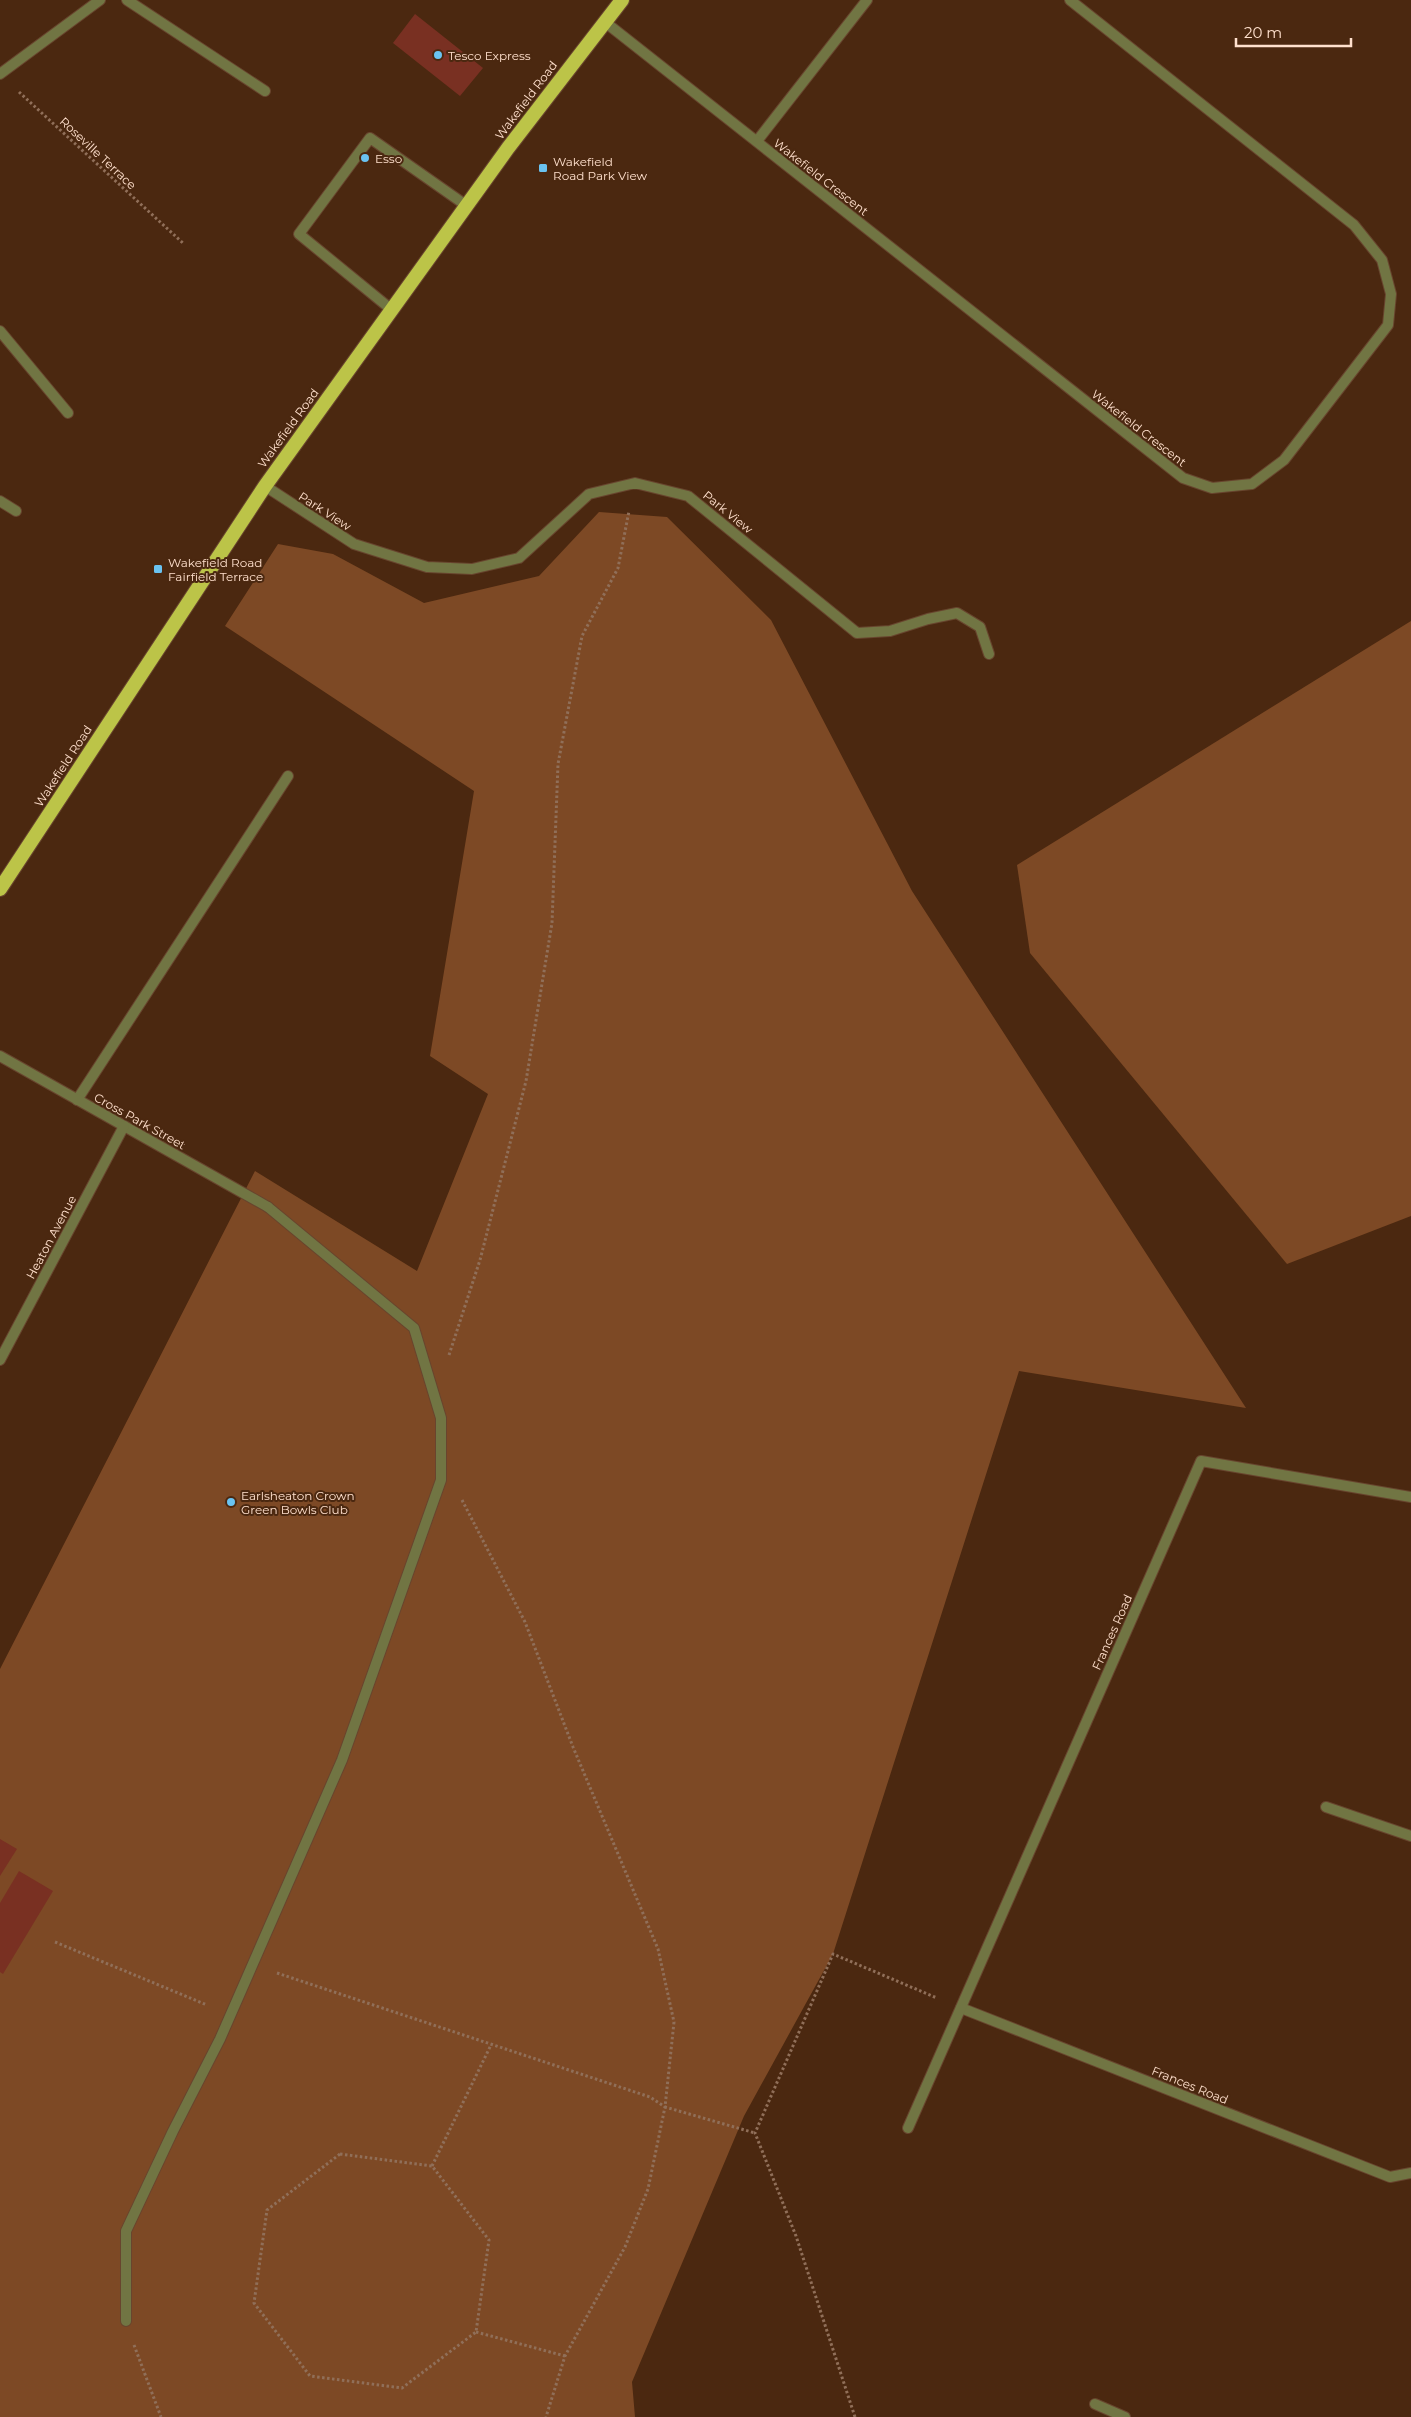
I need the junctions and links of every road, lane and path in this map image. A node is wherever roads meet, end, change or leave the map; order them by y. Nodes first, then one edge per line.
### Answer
1 (100, 0) edge
2 (127, 0) edge
3 (622, 0) edge
4 (867, 0) edge
5 (1070, 0) edge
6 (605, 22) junction
7 (0, 74) edge
8 (265, 91) dead end
9 (757, 141) junction
10 (467, 206) junction
11 (184, 244) dead end
12 (392, 310) junction
13 (0, 331) edge
14 (68, 413) dead end
15 (635, 483) junction
16 (265, 486) junction
17 (0, 501) edge
18 (16, 511) dead end
19 (989, 654) dead end
20 (288, 776) dead end
21 (0, 889) edge
22 (0, 1056) edge
23 (77, 1100) junction
24 (124, 1126) junction
25 (0, 1360) edge
26 (435, 1398) junction
27 (441, 1460) junction
28 (1411, 1497) edge
29 (1326, 1807) dead end
30 (1411, 1836) edge
31 (56, 1942) dead end
32 (252, 1964) junction
33 (961, 2008) junction
34 (231, 2015) junction
35 (491, 2046) junction
36 (665, 2107) junction
37 (908, 2128) dead end
38 (755, 2133) junction
39 (432, 2166) junction
40 (1411, 2172) edge
41 (126, 2321) joint
42 (476, 2332) junction
43 (565, 2356) junction
44 (1095, 2404) dead end
45 (161, 2417) edge
46 (546, 2417) edge
47 (855, 2417) edge
48 (1125, 2417) edge

1 - 7 street
2 - 8 street
3 - 6 highway, Wakefield Road
4 - 9 street
5 - 9 street, Wakefield Crescent
6 - 9 street, Wakefield Crescent
6 - 10 highway, Wakefield Road
7 - 11 path, Roseville Terrace
10 - 12 highway, Wakefield Road
10 - 12 street
12 - 16 highway, Wakefield Road
13 - 14 street
15 - 16 street, Park View
15 - 19 street, Park View
15 - 26 path
16 - 21 highway, Wakefield Road
17 - 18 street
20 - 23 street
22 - 23 street, Cross Park Street
23 - 24 street, Cross Park Street
24 - 25 street, Heaton Avenue
24 - 26 street, Cross Park Street
26 - 27 street, Cross Park Street
27 - 32 street, Cross Park Street
27 - 36 path
28 - 33 street, Frances Road
29 - 30 street
31 - 34 path
32 - 34 street, Cross Park Street
32 - 35 path
33 - 37 street, Frances Road
33 - 38 path
33 - 40 street, Frances Road
34 - 41 street, Cross Park Street
35 - 36 path
35 - 39 path
36 - 38 path
36 - 43 path
38 - 47 path
39 - 42 path
39 - 42 path
41 - 45 path
42 - 43 path
43 - 46 path
44 - 48 street

